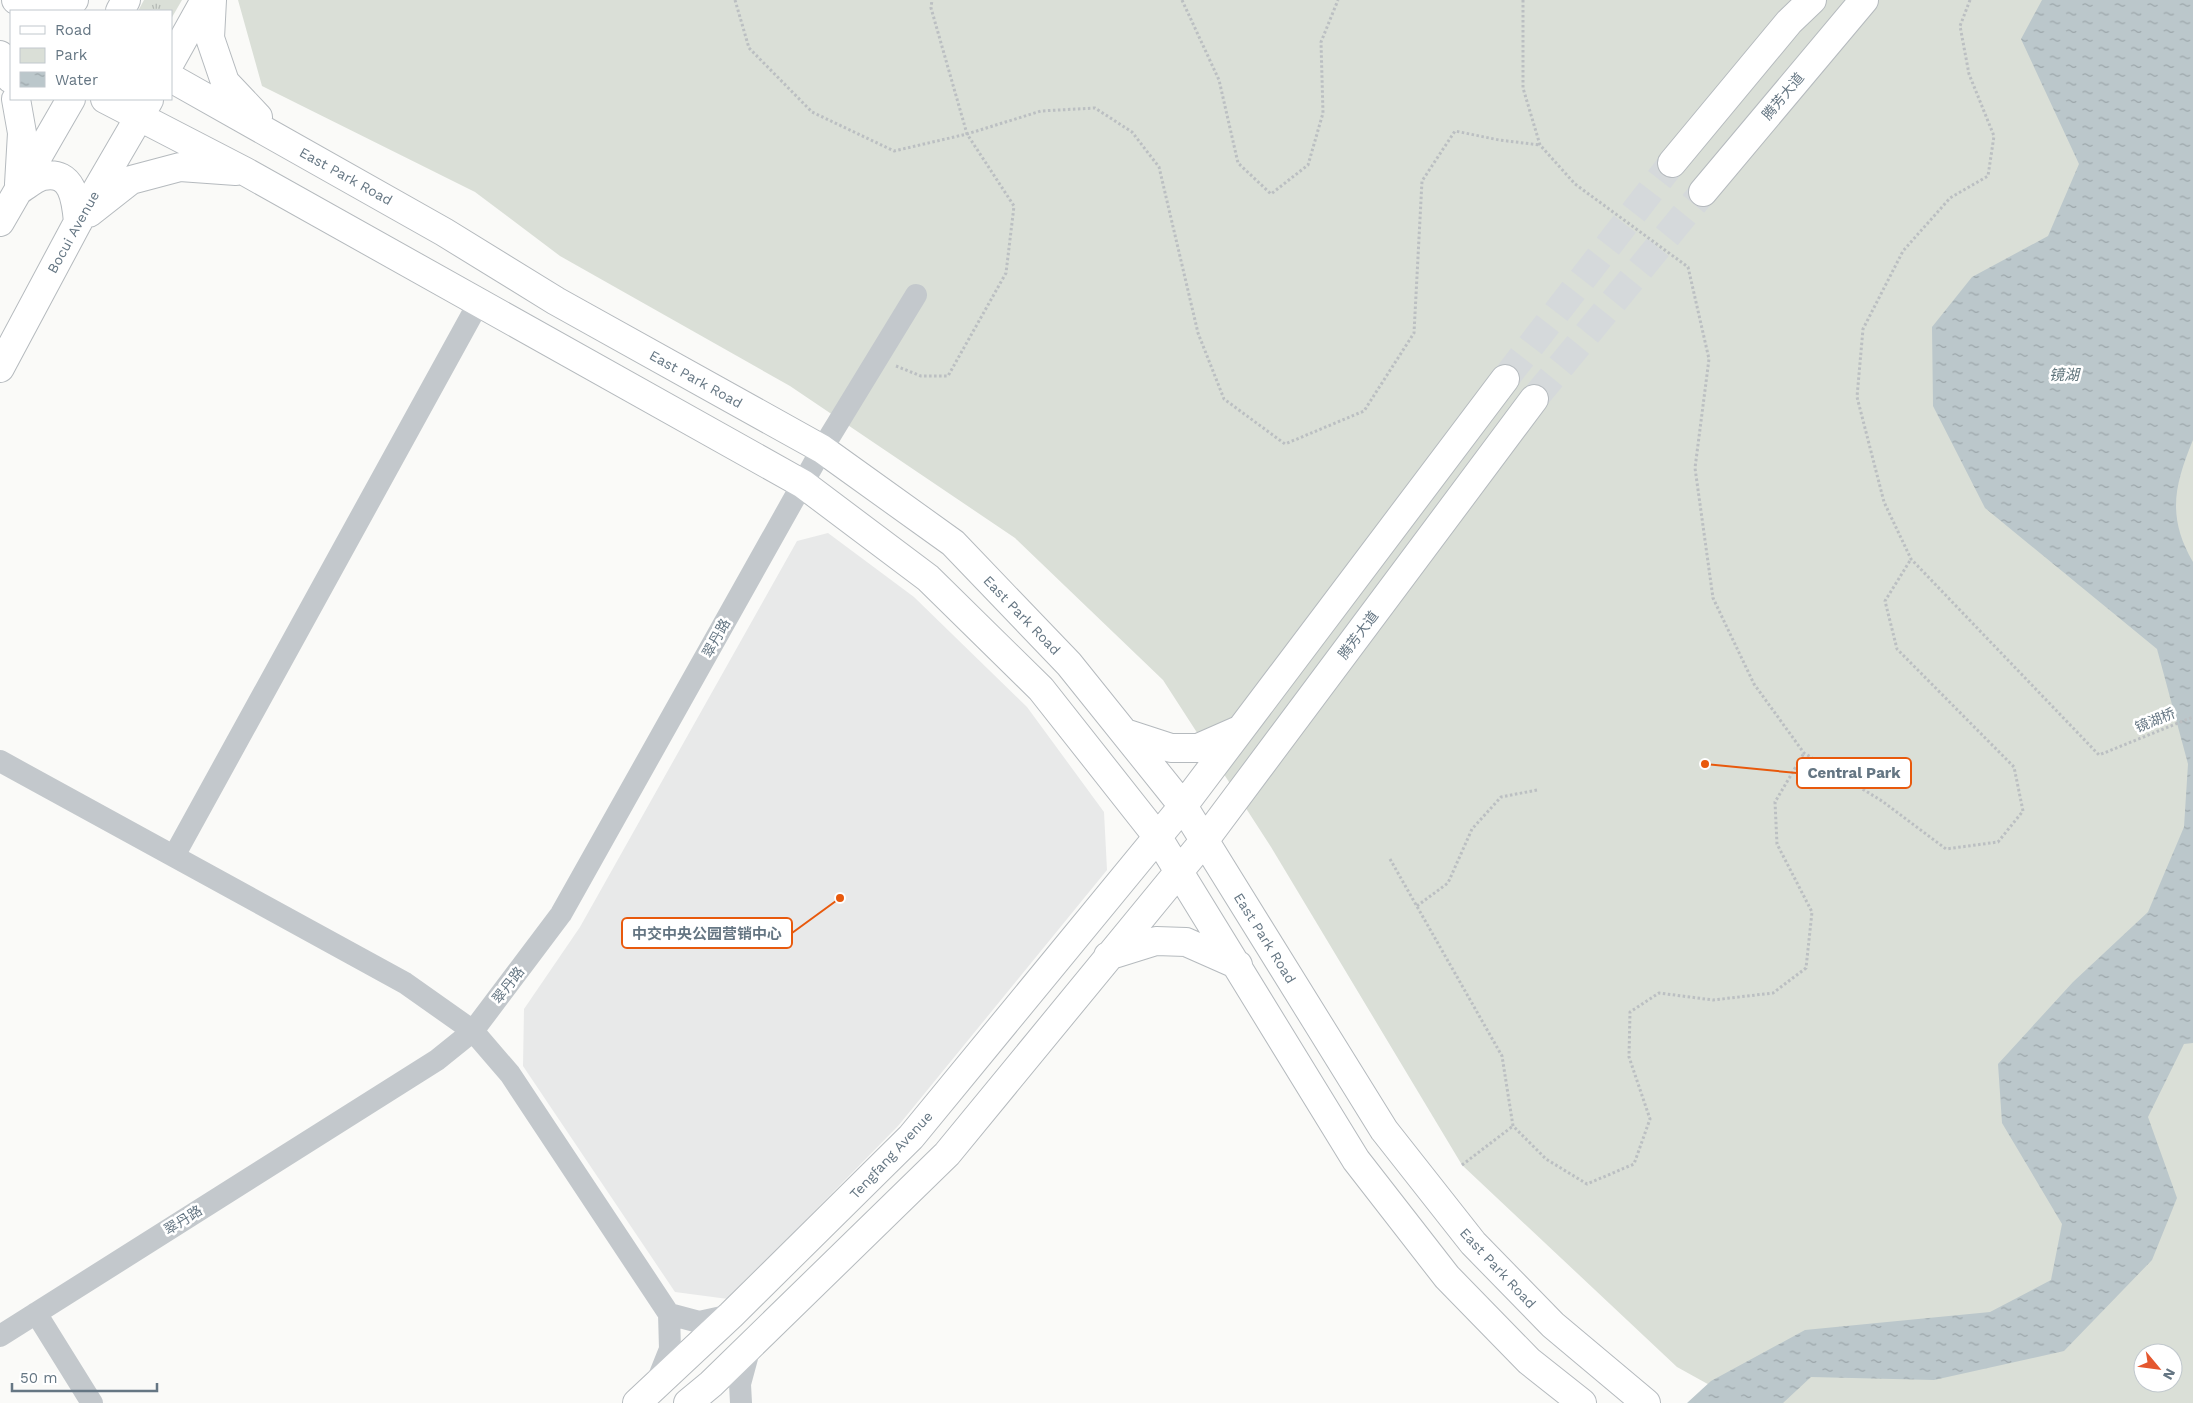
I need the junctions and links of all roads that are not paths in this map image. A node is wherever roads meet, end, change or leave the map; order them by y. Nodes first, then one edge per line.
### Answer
1 (16, 0) edge
2 (74, 0) edge
3 (205, 0) edge
4 (212, 0) edge
5 (1812, 0) edge
6 (1864, 0) edge
7 (35, 10) edge
8 (0, 55) edge
9 (172, 59) edge
10 (10, 77) edge
11 (172, 79) edge
12 (16, 100) edge
13 (70, 100) edge
14 (110, 100) edge
15 (145, 107) edge
16 (278, 138) junction
17 (1672, 163) tunnel mouth
18 (246, 172) junction
19 (19, 190) junction
20 (1703, 192) tunnel mouth
21 (0, 222) edge
22 (78, 222) junction
23 (916, 295) dead end
24 (479, 302) junction
25 (0, 368) edge
26 (1504, 379) tunnel mouth
27 (1534, 398) tunnel mouth
28 (822, 449) junction
29 (802, 484) junction
30 (1240, 730) junction
31 (1125, 734) junction
32 (0, 761) edge
33 (1182, 806) junction
34 (1157, 836) junction
35 (1204, 841) junction
36 (174, 856) junction
37 (1179, 870) junction
38 (1108, 956) junction
39 (1238, 965) junction
40 (473, 1031) junction
41 (36, 1313) junction
42 (669, 1314) junction
43 (732, 1315) junction
44 (0, 1336) edge
45 (750, 1347) junction
46 (645, 1396) edge
47 (92, 1403) edge
48 (688, 1403) edge
49 (741, 1403) edge
50 (1582, 1403) edge
51 (1646, 1403) edge

1 - 2 main road
1 - 7 main road
3 - 9 main road
4 - 16 main road
5 - 17 main road
6 - 20 main road, 腾芳大道
8 - 10 main road
11 - 16 main road, East Park Road
12 - 19 main road
13 - 19 main road
14 - 15 main road
15 - 18 main road
15 - 22 main road, Bocui Avenue
16 - 28 main road, East Park Road
18 - 22 main road
18 - 24 main road
19 - 21 main road
19 - 22 main road
22 - 25 main road, Bocui Avenue
23 - 28 street, 翠丹路
24 - 29 main road
24 - 36 street
26 - 30 main road
27 - 35 main road, 腾芳大道
28 - 29 street, 翠丹路
28 - 31 main road, East Park Road
29 - 34 main road
29 - 40 street, 翠丹路
30 - 31 main road
30 - 33 main road
31 - 33 main road, East Park Road
32 - 36 street
33 - 34 main road
33 - 35 main road, East Park Road
34 - 37 main road
34 - 43 main road, Tengfang Avenue
35 - 37 main road, 腾芳大道
35 - 51 main road, East Park Road
36 - 40 street
37 - 38 main road
37 - 39 main road
38 - 39 main road
38 - 45 main road
39 - 50 main road
40 - 41 street, 翠丹路
40 - 42 street
41 - 44 street, 翠丹路
41 - 47 street
42 - 43 street
42 - 46 street
43 - 46 main road, Tengfang Avenue
45 - 48 main road
45 - 49 street

